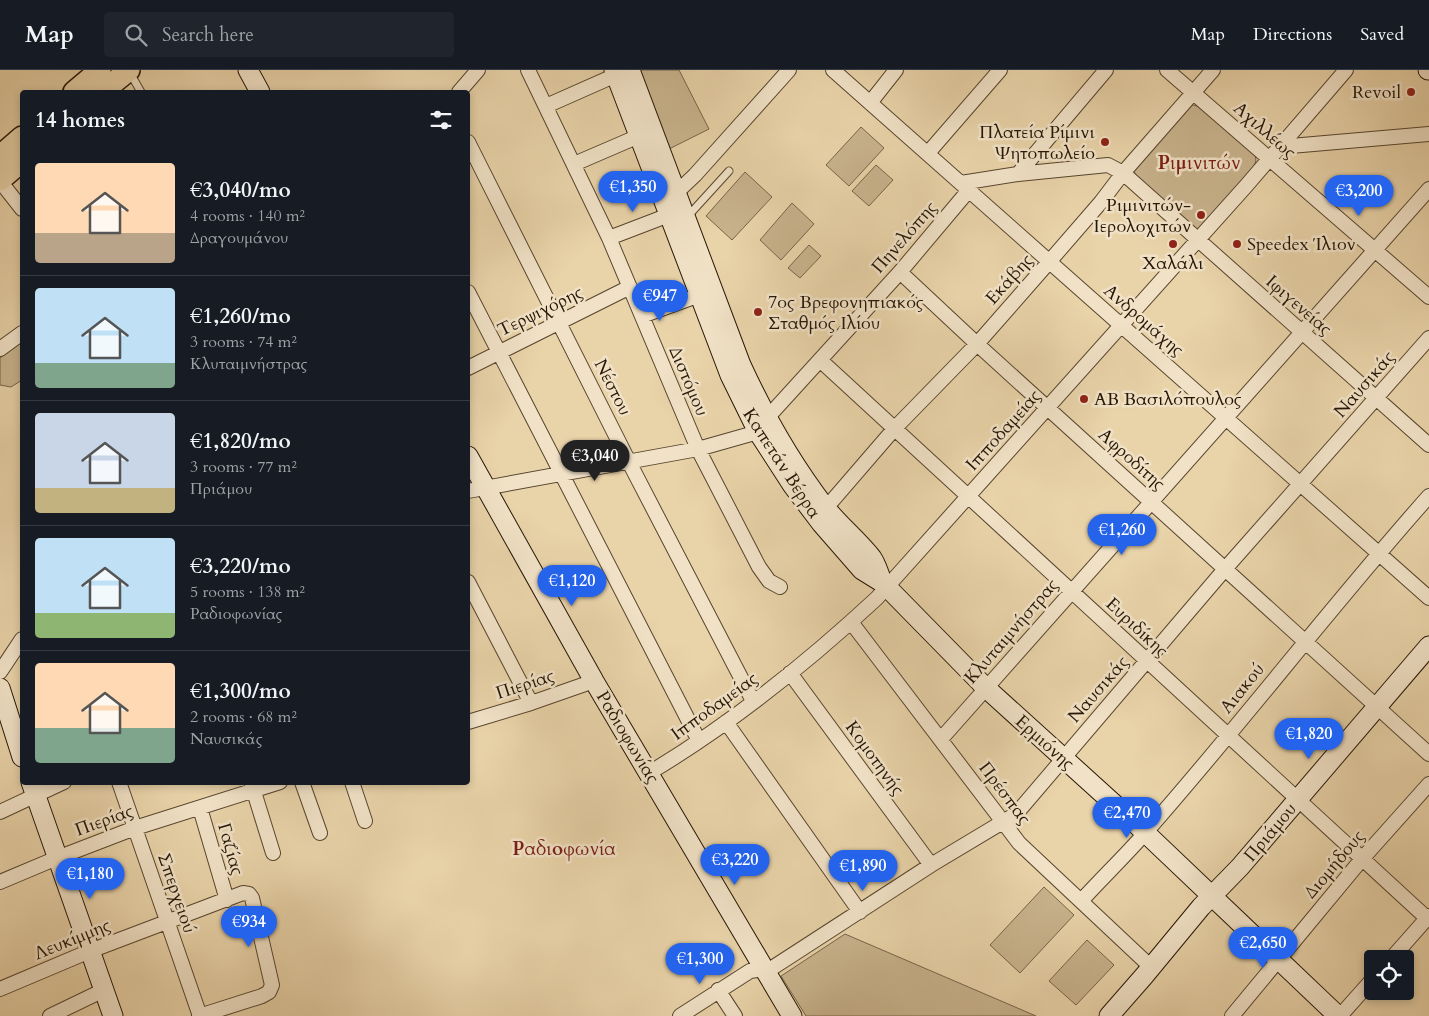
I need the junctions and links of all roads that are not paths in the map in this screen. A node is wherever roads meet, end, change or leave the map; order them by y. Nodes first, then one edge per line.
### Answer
1 (100, 70) edge
2 (128, 70) edge
3 (248, 70) edge
4 (478, 70) edge
5 (528, 70) edge
6 (789, 70) edge
7 (833, 70) edge
8 (896, 70) edge
9 (1000, 70) edge
10 (1106, 70) edge
11 (1167, 70) edge
12 (1213, 70) edge
13 (1346, 70) edge
14 (620, 72) edge
15 (76, 90) edge
16 (104, 90) edge
17 (140, 90) edge
18 (259, 90) edge
19 (461, 90) edge
20 (1194, 93) junction
21 (870, 103) junction
22 (546, 106) junction
23 (1429, 134) edge
24 (639, 136) junction
25 (20, 139) edge
26 (470, 146) edge
27 (1274, 153) junction
28 (928, 154) junction
29 (0, 156) edge
30 (20, 163) edge
31 (574, 164) junction
32 (729, 170) dead end
33 (1123, 173) junction
34 (1018, 174) junction
35 (0, 181) edge
36 (965, 187) junction
37 (1429, 189) edge
38 (676, 193) junction
39 (20, 206) edge
40 (677, 217) junction
41 (608, 238) junction
42 (1198, 240) junction
43 (1375, 250) junction
44 (1049, 262) junction
45 (900, 272) junction
46 (630, 287) junction
47 (700, 294) junction
48 (470, 296) edge
49 (1429, 297) edge
50 (642, 316) junction
51 (559, 322) junction
52 (1122, 326) junction
53 (1302, 333) junction
54 (20, 334) edge
55 (1429, 338) edge
56 (977, 344) junction
57 (0, 349) edge
58 (499, 352) junction
59 (820, 360) junction
60 (470, 367) edge
61 (1376, 397) junction
62 (1048, 408) junction
63 (1227, 418) junction
64 (763, 425) junction
65 (895, 428) junction
66 (1429, 445) edge
67 (698, 449) junction
68 (629, 462) junction
69 (470, 464) edge
70 (561, 474) junction
71 (1300, 484) junction
72 (477, 490) edge
73 (1429, 496) edge
74 (968, 497) junction
75 (1151, 501) junction
76 (826, 508) junction
77 (1378, 554) junction
78 (1225, 569) junction
79 (885, 585) junction
80 (470, 586) edge
81 (780, 586) dead end
82 (1071, 591) junction
83 (1429, 598) edge
84 (851, 622) junction
85 (20, 642) edge
86 (1304, 642) junction
87 (1429, 646) edge
88 (1147, 662) junction
89 (0, 672) edge
90 (790, 673) junction
91 (594, 681) junction
92 (0, 688) edge
93 (986, 688) junction
94 (754, 701) junction
95 (531, 703) junction
96 (1377, 708) junction
97 (470, 721) edge
98 (726, 722) junction
99 (1228, 735) junction
100 (941, 739) junction
101 (699, 741) junction
102 (20, 751) edge
103 (1429, 754) edge
104 (1064, 758) junction
105 (649, 773) junction
106 (1429, 784) edge
107 (51, 785) edge
108 (120, 785) edge
109 (303, 785) edge
110 (353, 785) edge
111 (252, 787) edge
112 (33, 789) edge
113 (1297, 800) junction
114 (200, 808) junction
115 (0, 812) edge
116 (365, 821) dead end
117 (1003, 823) junction
118 (135, 828) junction
119 (320, 833) dead end
120 (1145, 833) junction
121 (273, 853) dead end
122 (57, 858) junction
123 (1362, 859) junction
124 (931, 865) junction
125 (0, 882) edge
126 (1212, 896) junction
127 (227, 900) junction
128 (1082, 900) junction
129 (860, 912) junction
130 (1428, 918) edge
131 (166, 922) junction
132 (1399, 950) edge
133 (90, 951) junction
134 (1278, 960) junction
135 (1152, 967) junction
136 (764, 968) junction
137 (0, 989) edge
138 (1364, 989) edge
139 (104, 990) junction
140 (718, 990) junction
141 (50, 1016) edge
142 (113, 1016) edge
143 (200, 1016) edge
144 (680, 1016) edge
145 (735, 1016) edge
146 (792, 1016) edge
147 (1108, 1016) edge
148 (1232, 1016) edge
149 (1339, 1016) edge

1 - 15 main road
2 - 16 main road
2 - 17 lane
3 - 18 street
4 - 19 street
5 - 22 street, Διστόμου
6 - 38 street
7 - 21 street, Ανδρομάχης
8 - 21 street
9 - 28 street
10 - 34 street
11 - 20 street, Αχιλλέως
12 - 20 street, Εκάβης
13 - 27 street, Ιπποδαμείας
14 - 22 street
14 - 24 street, Καπετάν Βέρρα
14 - 38 street, Καπετάν Βέρρα
20 - 27 street, Αχιλλέως
20 - 33 street, Εκάβης
21 - 28 street, Ανδρομάχης
22 - 31 street, Διστόμου
23 - 27 street
24 - 31 street
24 - 40 street, Καπετάν Βέρρα
25 - 29 main road
26 - 51 street, Νέστου
27 - 42 street, Ιπποδαμείας
27 - 43 street, Αχιλλέως
28 - 36 street, Ανδρομάχης
30 - 35 main road
31 - 41 street, Διστόμου
32 - 40 lane
33 - 34 street
33 - 42 street, Ιφιγενείας
33 - 44 street, Εκάβης
34 - 36 street
35 - 39 street
36 - 44 street, Ανδρομάχης
36 - 45 street, Πηνελόπης
37 - 43 street, Κλυταιμνήστρας
38 - 40 street, Καπετάν Βέρρα
40 - 41 street
40 - 47 street, Καπετάν Βέρρα
40 - 64 street, Καπετάν Βέρρα
41 - 46 street, Διστόμου
42 - 52 street, Ιπποδαμείας
42 - 53 street, Ιφιγενείας
43 - 49 street, Αχιλλέως
43 - 53 street, Κλυταιμνήστρας
44 - 52 street, Ανδρομάχης
44 - 56 street, Εκάβης
45 - 56 street, Αφροδίτης
45 - 59 street, Πηνελόπης
46 - 50 street, Διστόμου
46 - 51 street, Τερψιχόρης
47 - 50 street
47 - 64 street, Καπετάν Βέρρα
48 - 58 street
50 - 67 street, Διστόμου
51 - 58 street, Τερψιχόρης
51 - 68 street, Νέστου
52 - 62 street, Ιπποδαμείας
52 - 63 street, Ανδρομάχης
53 - 61 street, Ιφιγενείας
53 - 63 street, Κλυταιμνήστρας
54 - 57 street
55 - 61 street, Ναυσικάς
56 - 62 street, Αφροδίτης
56 - 65 street, Εκάβης
58 - 60 street, Τερψιχόρης
58 - 70 street
59 - 64 street, Πηνελόπης
59 - 65 street, Ευριδίκης
61 - 66 street, Ιφιγενείας
61 - 71 street, Ναυσικάς
62 - 74 street, Ιπποδαμείας
62 - 75 street, Αφροδίτης
63 - 71 street, Ανδρομάχης
63 - 75 street, Κλυταιμνήστρας
64 - 67 street
64 - 76 street, Καπετάν Βέρρα
64 - 79 street, Καπετάν Βέρρα
65 - 74 street, Ευριδίκης
65 - 76 street, Εκάβης
67 - 68 street
67 - 81 street, Διστόμου
68 - 70 street
68 - 94 street, Νέστου
69 - 72 street, Ραδιοφωνίας
70 - 72 street
70 - 101 street
71 - 77 street, Ανδρομάχης
71 - 78 street, Ναυσικάς
72 - 91 street, Ραδιοφωνίας
73 - 77 street, Αιακού
74 - 79 street, Ιπποδαμείας
74 - 82 street, Ευριδίκης
75 - 78 street, Αφροδίτης
75 - 82 street, Κλυταιμνήστρας
76 - 79 street, Καπετάν Βέρρα
77 - 83 street, Ανδρομάχης
77 - 86 street, Αιακού
78 - 86 street, Αφροδίτης
78 - 88 street, Ναυσικάς
79 - 84 street, Ιπποδαμείας
79 - 93 street, Ερμιόνης
80 - 95 street
82 - 88 street, Ευριδίκης
82 - 93 street, Κλυταιμνήστρας
84 - 90 street, Ιπποδαμείας
84 - 100 street, Πρέσπας
85 - 89 street
86 - 96 street, Αφροδίτης
86 - 99 street, Αιακού
87 - 96 street, Πριάμου
88 - 99 street, Ευριδίκης
88 - 104 street, Ναυσικάς
90 - 94 street, Ιπποδαμείας
90 - 124 street, Κομοτηνής
91 - 95 street, Πιερίας
91 - 105 street, Ραδιοφωνίας
92 - 102 street
93 - 100 street, Κλυταιμνήστρας
93 - 104 street, Ερμιόνης
94 - 98 street, Ιπποδαμείας
95 - 97 street, Πιερίας
96 - 103 street, Αφροδίτης
96 - 113 street, Πριάμου
98 - 101 street, Ιπποδαμείας
98 - 129 street
99 - 113 street, Ευριδίκης
99 - 120 street, Αιακού
100 - 117 street, Πρέσπας
101 - 105 street, Ιπποδαμείας
104 - 117 street, Ναυσικάς
104 - 120 street, Ερμιόνης
105 - 136 street, Ραδιοφωνίας
106 - 123 street, Διομήδους
107 - 112 street
108 - 118 street, Σπερχειού
109 - 119 street
110 - 116 street
111 - 114 street, Πιερίας
111 - 121 street
112 - 115 street
112 - 122 street
113 - 123 street, Ευριδίκης
113 - 126 street, Πριάμου
114 - 118 street, Πιερίας
114 - 127 street, Γαζίας
117 - 124 street, Ναυσικάς
117 - 128 street, Πρέσπας
118 - 122 street, Πιερίας
118 - 131 street, Σπερχειού
120 - 126 street, Ερμιόνης
120 - 128 street, Αιακού
122 - 125 street, Πιερίας
122 - 133 street
123 - 130 street, Ευριδίκης
123 - 134 street, Διομήδους
124 - 129 street, Ναυσικάς
126 - 134 street, Ερμιόνης
126 - 135 street, Πριάμου
127 - 131 street, Λευκίμμης
127 - 143 street, Λευκίμμης
128 - 135 street, Πρέσπας
129 - 136 street, Ναυσικάς
130 - 132 street
131 - 133 street, Λευκίμμης
131 - 143 street, Σπερχειού
133 - 137 street, Λευκίμμης
133 - 139 street
134 - 148 street, Διομήδους
134 - 149 street, Ερμιόνης
135 - 147 street, Πριάμου
136 - 140 street, Ναυσικάς
136 - 146 street, Ραδιοφωνίας
138 - 149 street
139 - 141 street
139 - 142 street
140 - 144 street, Ναυσικάς
140 - 145 street

